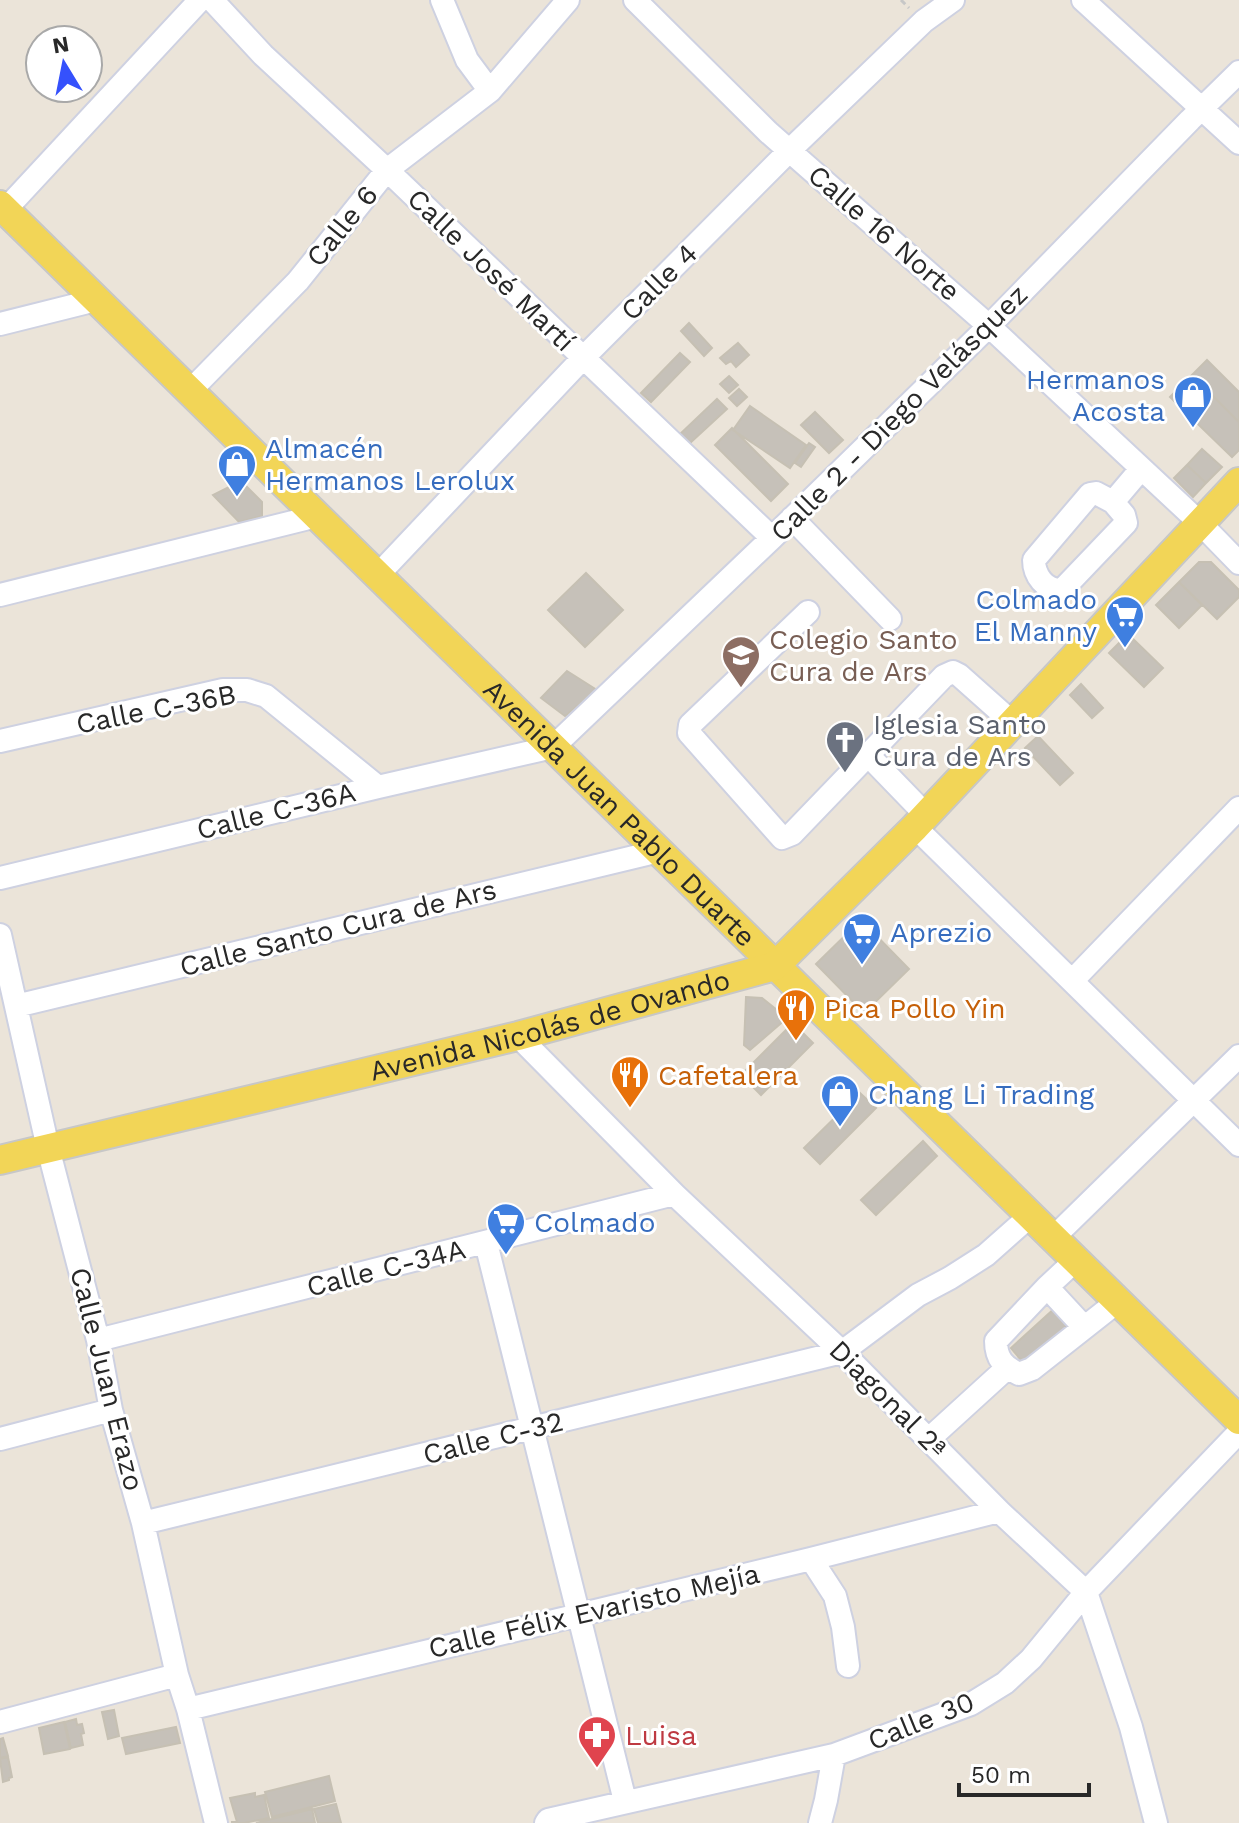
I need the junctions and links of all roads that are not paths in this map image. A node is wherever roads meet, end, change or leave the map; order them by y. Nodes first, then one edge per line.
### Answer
1 (200, 0) edge
2 (212, 0) edge
3 (442, 0) edge
4 (568, 0) edge
5 (635, 0) edge
6 (953, 0) edge
7 (1083, 0) edge
8 (1239, 72) edge
9 (490, 91) junction
10 (1202, 109) junction
11 (1239, 143) edge
12 (790, 150) junction
13 (387, 170) junction
14 (3, 207) edge
15 (96, 300) junction
16 (0, 324) edge
17 (989, 326) junction
18 (583, 358) junction
19 (189, 392) junction
20 (1141, 469) junction
21 (1239, 482) edge
22 (1113, 502) junction
23 (317, 516) junction
24 (792, 518) junction
25 (1200, 523) junction
26 (772, 538) junction
27 (1239, 563) edge
28 (377, 576) junction
29 (0, 595) edge
30 (808, 612) dead end
31 (890, 619) dead end
32 (1013, 723) junction
33 (0, 741) edge
34 (553, 747) junction
35 (868, 755) junction
36 (378, 787) junction
37 (1239, 808) edge
38 (921, 821) junction
39 (659, 851) junction
40 (0, 878) edge
41 (0, 935) edge
42 (775, 966) junction
43 (1072, 981) junction
44 (16, 1006) junction
45 (518, 1036) junction
46 (1239, 1056) edge
47 (1194, 1101) junction
48 (1239, 1145) edge
49 (48, 1148) junction
50 (0, 1160) edge
51 (674, 1194) junction
52 (1030, 1216) junction
53 (1053, 1238) junction
54 (486, 1243) junction
55 (1076, 1260) junction
56 (1047, 1287) junction
57 (1117, 1302) junction
58 (1084, 1327) junction
59 (98, 1340) junction
60 (842, 1352) junction
61 (1007, 1368) junction
62 (111, 1410) junction
63 (1239, 1420) edge
64 (533, 1428) junction
65 (1239, 1432) edge
66 (0, 1439) edge
67 (929, 1439) junction
68 (999, 1511) junction
69 (143, 1523) junction
70 (811, 1559) junction
71 (1086, 1592) junction
72 (579, 1614) junction
73 (848, 1666) dead end
74 (177, 1675) junction
75 (188, 1709) junction
76 (0, 1722) edge
77 (834, 1755) junction
78 (625, 1801) junction
79 (547, 1822) edge
80 (216, 1823) edge
81 (820, 1823) edge
82 (1156, 1823) edge

1 - 14 street
2 - 13 street, Calle José Martí
3 - 9 street
4 - 9 street, Calle 6
5 - 12 street, Calle 16 Norte
6 - 12 street, Calle 4
7 - 10 street
8 - 10 street, Calle 2 - Diego Velásquez
9 - 13 street, Calle 6
10 - 11 street
10 - 17 street, Calle 2 - Diego Velásquez
12 - 17 street, Calle 16 Norte
12 - 18 street, Calle 4
13 - 18 street, Calle José Martí
13 - 19 street, Calle 6
14 - 15 main road, Avenida Juan Pablo Duarte
15 - 16 street
15 - 19 main road, Avenida Juan Pablo Duarte
17 - 20 street, Calle 16 Norte
17 - 24 street, Calle 2 - Diego Velásquez
18 - 26 street, Calle José Martí
18 - 28 street, Calle 4
19 - 23 main road, Avenida Juan Pablo Duarte
20 - 22 street
20 - 25 street, Calle 16 Norte
21 - 25 main road, Avenida Nicolás de Ovando
22 - 22 street
23 - 28 main road, Avenida Juan Pablo Duarte
23 - 29 street
24 - 26 street, Calle 2 - Diego Velásquez
24 - 31 street
25 - 27 street, Calle 16 Norte
25 - 32 main road, Avenida Nicolás de Ovando
26 - 34 street, Calle 2 - Diego Velásquez
28 - 34 main road, Avenida Juan Pablo Duarte
30 - 35 street
32 - 35 street
32 - 38 main road, Avenida Nicolás de Ovando
33 - 36 street, Calle C-36B
34 - 36 street, Calle C-36A
34 - 39 main road, Avenida Juan Pablo Duarte
35 - 38 street
36 - 40 street, Calle C-36A
37 - 43 street
38 - 42 main road, Avenida Nicolás de Ovando
38 - 43 street
39 - 42 main road, Avenida Juan Pablo Duarte
39 - 44 street, Calle Santo Cura de Ars
41 - 44 street, Calle Juan Erazo
42 - 45 main road, Avenida Nicolás de Ovando
42 - 52 main road, Avenida Juan Pablo Duarte
43 - 47 street
44 - 49 street, Calle Juan Erazo
45 - 49 main road, Avenida Nicolás de Ovando
45 - 51 street, Diagonal 2ª
46 - 47 street
47 - 48 street
47 - 53 street
49 - 50 main road, Avenida Nicolás de Ovando
49 - 59 street, Calle Juan Erazo
51 - 54 street, Calle C-34A
51 - 60 street, Diagonal 2ª
52 - 53 main road, Avenida Juan Pablo Duarte
52 - 60 street
53 - 55 main road, Avenida Juan Pablo Duarte
54 - 59 street, Calle C-34A
54 - 64 street
55 - 56 street
55 - 57 main road, Avenida Juan Pablo Duarte
56 - 58 street
56 - 61 street
57 - 58 street
57 - 63 main road, Avenida Juan Pablo Duarte
58 - 61 street
59 - 62 street, Calle Juan Erazo
60 - 64 street, Calle C-32
60 - 67 street, Diagonal 2ª
61 - 67 street
62 - 66 street
62 - 69 street, Calle Juan Erazo
64 - 69 street, Calle C-32
64 - 72 street
65 - 71 street, Calle 30
67 - 68 street, Diagonal 2ª
68 - 70 street, Calle Félix Evaristo Mejía
68 - 71 street, Diagonal 2ª
69 - 74 street, Calle Juan Erazo
70 - 72 street, Calle Félix Evaristo Mejía
70 - 73 street
71 - 77 street, Calle 30
71 - 82 street, Diagonal 2ª
72 - 75 street, Calle Félix Evaristo Mejía
72 - 78 street
74 - 75 street, Calle Juan Erazo
74 - 76 street
75 - 80 street, Calle Juan Erazo
77 - 78 street, Calle 30
77 - 81 street
78 - 79 street, Calle 30

